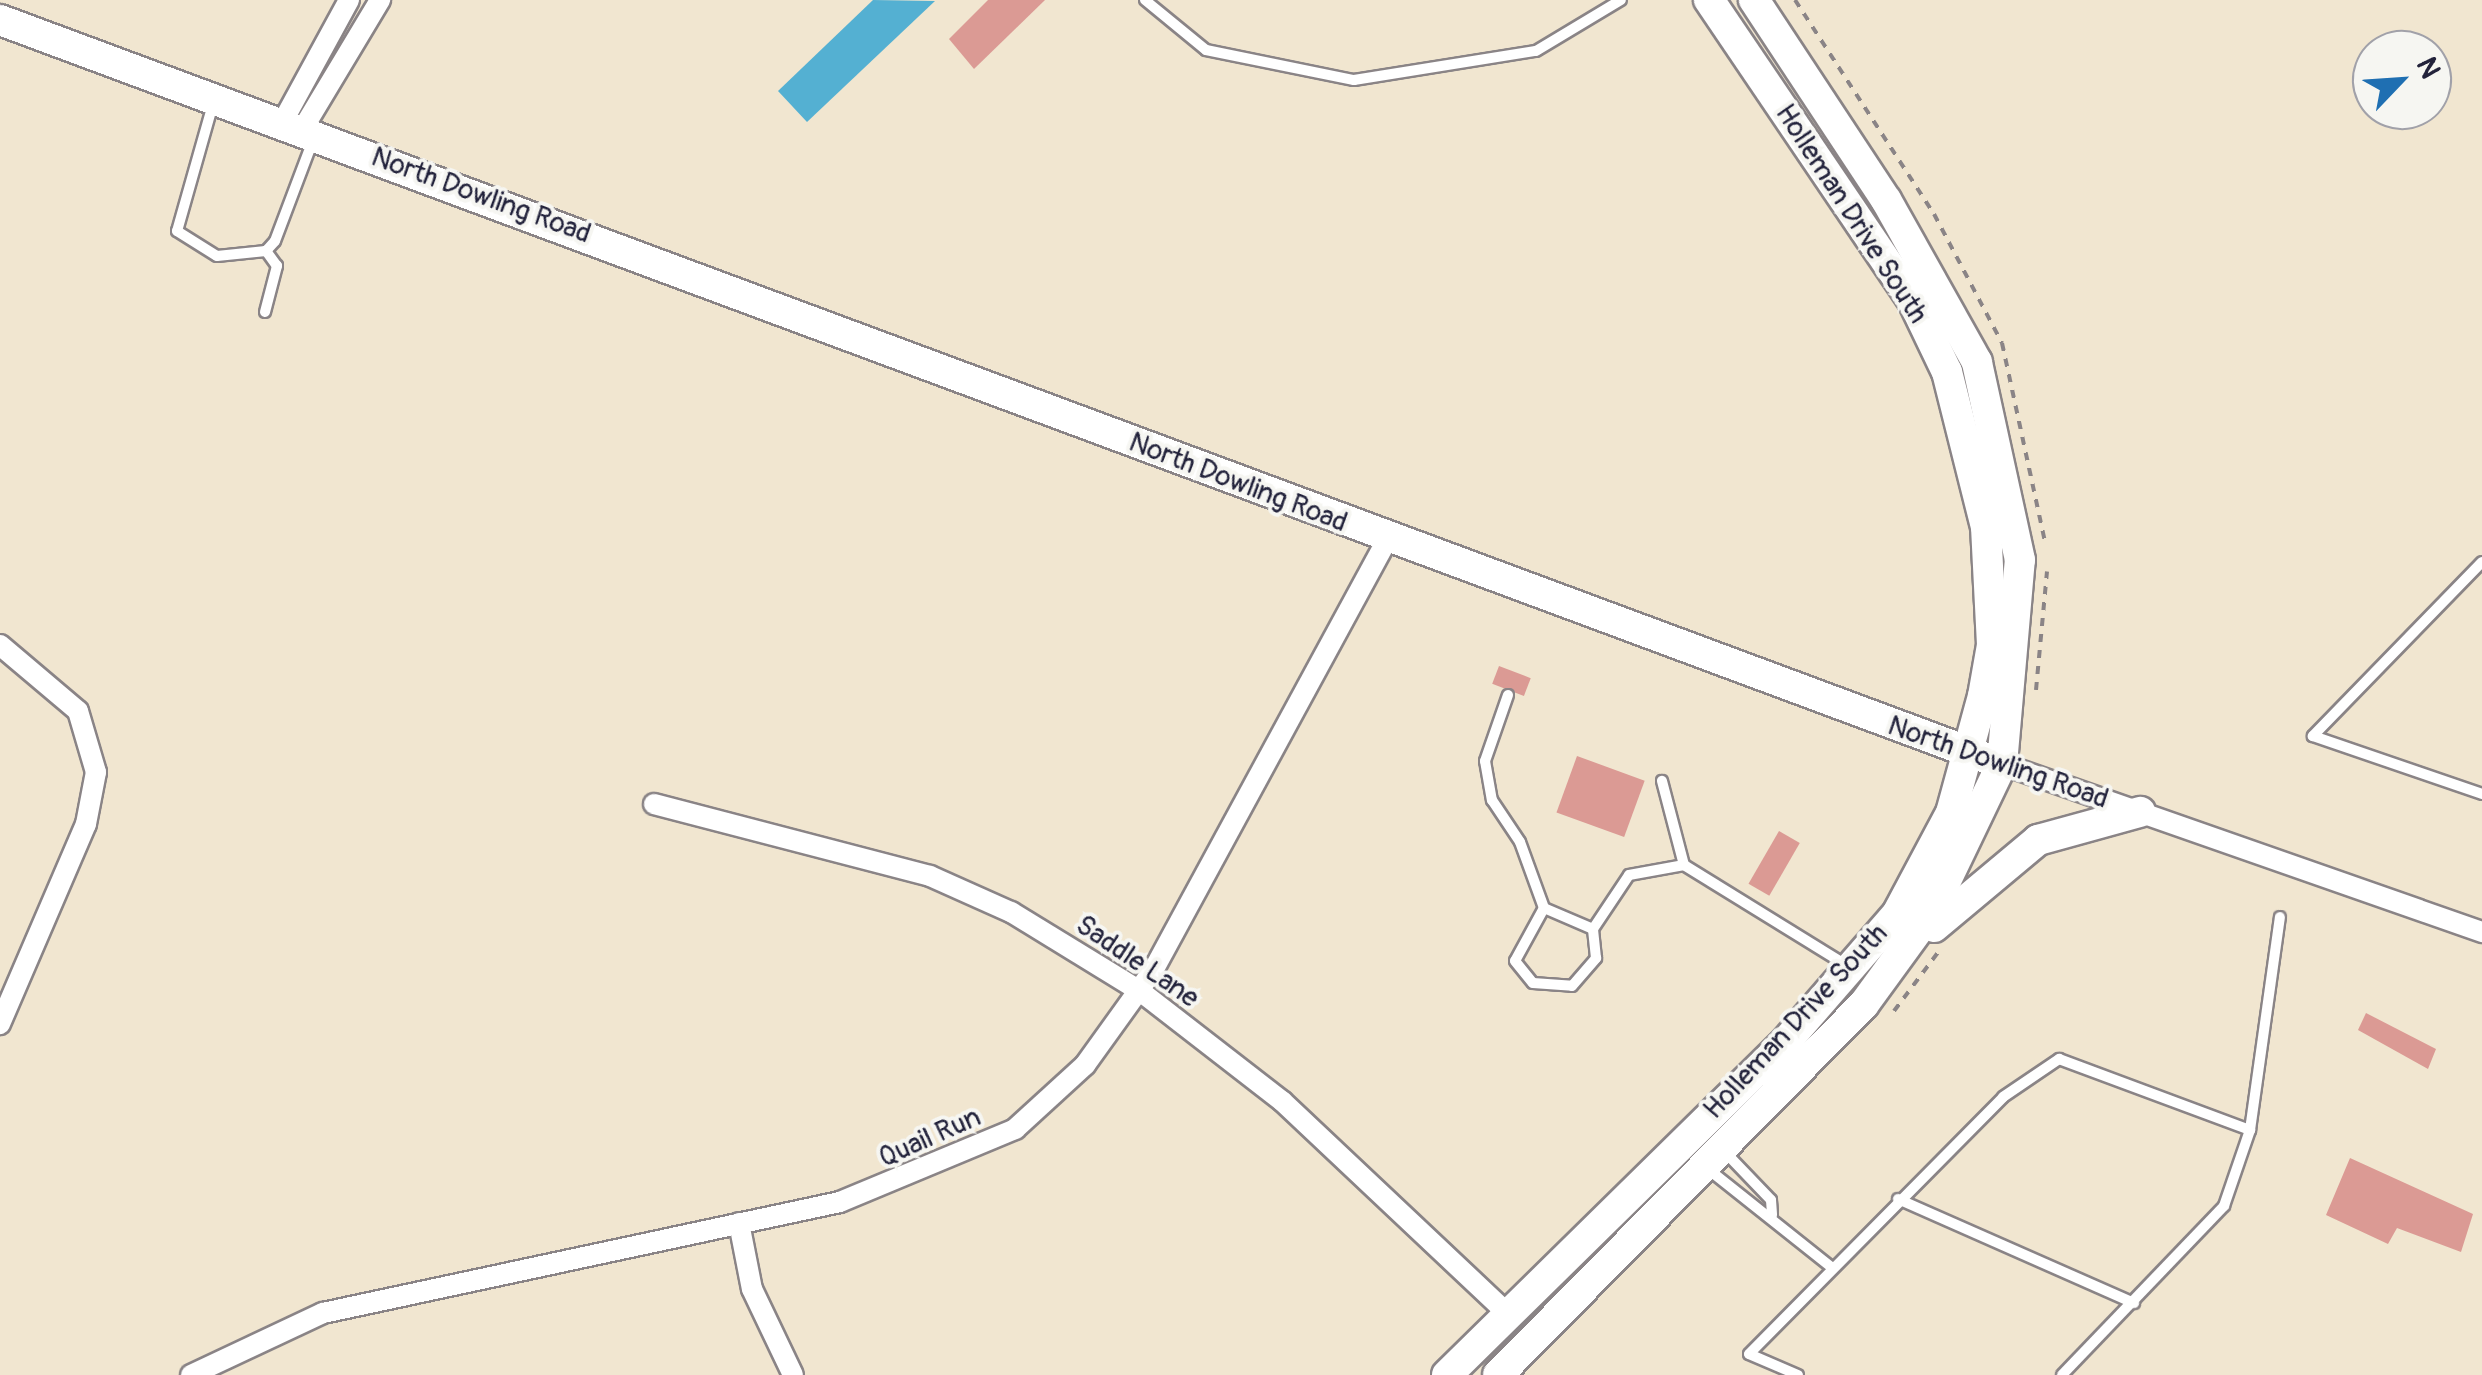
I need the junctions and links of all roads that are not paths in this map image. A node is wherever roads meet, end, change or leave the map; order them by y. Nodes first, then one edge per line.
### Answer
1 (349, 0) edge
2 (380, 0) edge
3 (1145, 0) edge
4 (1621, 0) edge
5 (1709, 0) edge
6 (1754, 0) edge
7 (0, 20) edge
8 (215, 98) junction
9 (300, 129) junction
10 (266, 251) junction
11 (265, 312) dead end
12 (1387, 539) junction
13 (2482, 562) edge
14 (0, 645) edge
15 (1508, 695) dead end
16 (1971, 754) junction
17 (2002, 764) junction
18 (1662, 781) dead end
19 (2482, 794) edge
20 (654, 804) dead end
21 (2140, 812) junction
22 (1684, 865) junction
23 (1544, 908) junction
24 (2280, 917) dead end
25 (1593, 929) junction
26 (2482, 932) edge
27 (1899, 960) junction
28 (1853, 969) junction
29 (1140, 991) junction
30 (0, 1024) edge
31 (2250, 1130) junction
32 (1715, 1159) junction
33 (1898, 1199) junction
34 (1772, 1215) junction
35 (739, 1222) junction
36 (1830, 1266) junction
37 (2134, 1304) junction
38 (1506, 1312) junction
39 (191, 1375) edge
40 (793, 1375) edge
41 (1447, 1375) edge
42 (1498, 1375) edge
43 (1798, 1375) edge
44 (2062, 1375) edge

1 - 9 street
2 - 9 street
3 - 4 lane
5 - 16 street, Holleman Drive South
6 - 17 street, Holleman Drive South
7 - 8 street, North Dowling Road
8 - 9 street, North Dowling Road
8 - 10 lane
9 - 10 lane
9 - 12 street, North Dowling Road
10 - 11 lane
12 - 16 street, North Dowling Road
12 - 29 street, Quail Run
13 - 19 lane
14 - 30 street
15 - 23 lane
16 - 17 street, North Dowling Road
16 - 28 street, Holleman Drive South
17 - 21 street, North Dowling Road
17 - 27 street, Holleman Drive South
18 - 22 lane
20 - 29 street, Saddle Lane
21 - 26 street, North Dowling Road
21 - 27 street
22 - 25 lane
22 - 28 lane
23 - 25 lane
23 - 25 lane
24 - 31 lane
27 - 32 street, Holleman Drive South
28 - 38 street, Holleman Drive South
29 - 35 street, Quail Run
29 - 38 street, Saddle Lane
31 - 33 lane
31 - 37 lane
32 - 34 lane
32 - 34 lane
32 - 42 street, Holleman Drive South
33 - 36 lane
33 - 37 lane
34 - 36 lane
35 - 39 street, Quail Run
35 - 40 street
36 - 43 lane
37 - 44 lane
38 - 41 street, Holleman Drive South

